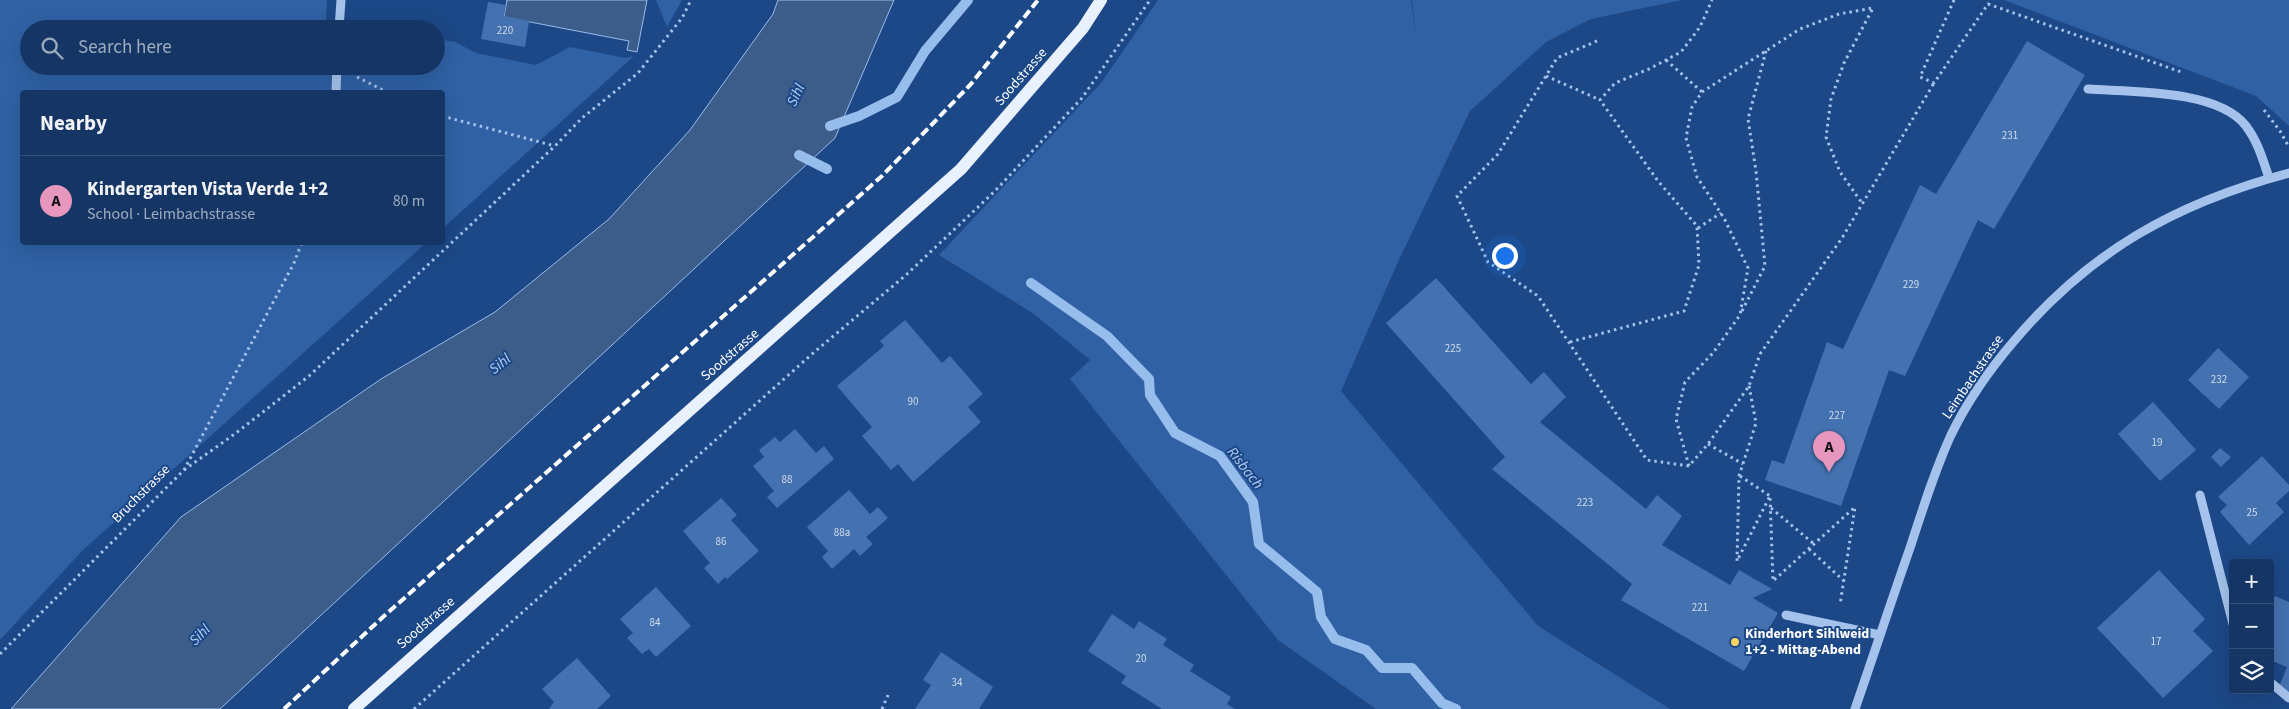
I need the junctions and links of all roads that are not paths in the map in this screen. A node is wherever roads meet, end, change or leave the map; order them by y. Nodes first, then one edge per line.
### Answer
1 (341, 0) edge
2 (1101, 0) edge
3 (340, 20) edge
4 (337, 75) edge
5 (2088, 89) dead end
6 (336, 90) edge
7 (2289, 173) edge
8 (2269, 178) junction
9 (2200, 495) dead end
10 (2229, 608) edge
11 (1786, 615) dead end
12 (1880, 635) junction
13 (2274, 685) edge
14 (2289, 698) edge
15 (354, 709) edge
16 (1855, 709) edge

1 - 3 street
2 - 15 main road, Soodstrasse
4 - 6 street
5 - 8 street
7 - 8 street, Leimbachstrasse
8 - 12 street, Leimbachstrasse
9 - 10 street
11 - 12 street
12 - 16 street, Leimbachstrasse
13 - 14 street

